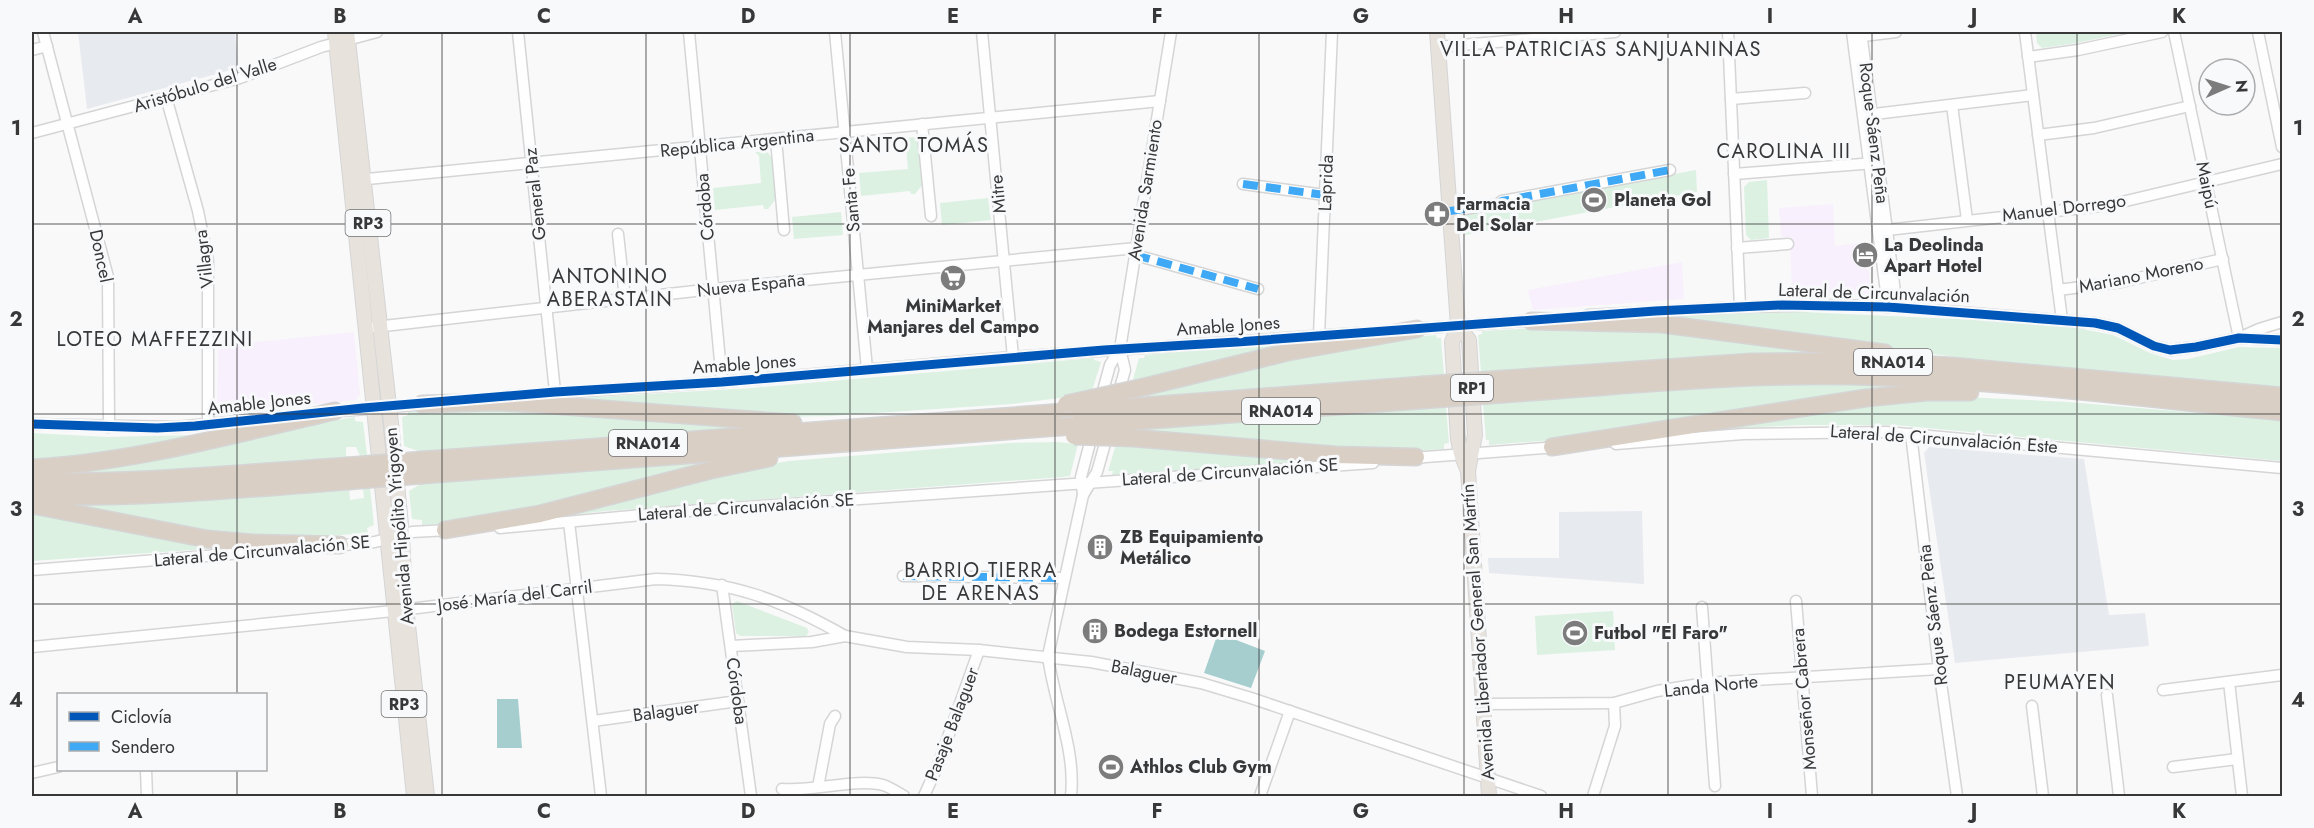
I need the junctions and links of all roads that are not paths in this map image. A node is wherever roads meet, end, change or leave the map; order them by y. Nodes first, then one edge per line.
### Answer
1 (43, 32) edge
2 (377, 32) edge
3 (518, 32) edge
4 (689, 32) edge
5 (835, 32) edge
6 (982, 32) edge
7 (1171, 32) edge
8 (1332, 32) edge
9 (1437, 32) edge
10 (1615, 32) edge
11 (1728, 32) edge
12 (1896, 32) edge
13 (2025, 32) edge
14 (2162, 32) edge
15 (2174, 32) edge
16 (2258, 32) edge
17 (1857, 34) edge
18 (342, 37) edge
19 (47, 46) junction
20 (1438, 47) junction
21 (32, 50) edge
22 (2028, 57) junction
23 (1805, 93) dead end
24 (2033, 95) junction
25 (166, 97) junction
26 (1731, 99) junction
27 (1160, 101) junction
28 (1952, 105) junction
29 (2190, 106) junction
30 (1868, 115) junction
31 (990, 118) junction
32 (68, 124) junction
33 (922, 124) junction
34 (844, 132) junction
35 (32, 133) edge
36 (2038, 135) junction
37 (776, 139) junction
38 (700, 147) junction
39 (2283, 147) edge
40 (531, 163) junction
41 (1874, 163) junction
42 (2283, 164) edge
43 (1670, 170) dead end
44 (1734, 174) junction
45 (357, 180) junction
46 (2206, 182) junction
47 (1243, 184) dead end
48 (1325, 195) junction
49 (1450, 211) junction
50 (2048, 212) junction
51 (931, 216) dead end
52 (1967, 220) junction
53 (784, 230) dead end
54 (1882, 231) junction
55 (618, 234) dead end
56 (1788, 244) dead end
57 (1737, 248) junction
58 (1135, 252) junction
59 (2223, 259) junction
60 (1004, 261) junction
61 (858, 275) junction
62 (713, 289) junction
63 (1258, 289) dead end
64 (2058, 290) junction
65 (625, 299) junction
66 (1740, 307) junction
67 (1892, 307) junction
68 (547, 308) junction
69 (2062, 320) junction
70 (1530, 321) junction
71 (2283, 322) edge
72 (1458, 326) junction
73 (373, 327) junction
74 (1417, 329) junction
75 (1319, 335) junction
76 (2239, 338) junction
77 (2283, 340) edge
78 (1120, 349) junction
79 (1013, 357) junction
80 (1981, 368) junction
81 (867, 369) junction
82 (722, 382) junction
83 (1504, 386) junction
84 (555, 392) junction
85 (2082, 393) junction
86 (2283, 396) edge
87 (422, 404) junction
88 (381, 407) junction
89 (335, 411) junction
90 (2283, 412) edge
91 (1062, 419) junction
92 (32, 424) edge
93 (208, 425) junction
94 (875, 426) junction
95 (109, 427) junction
96 (1911, 434) junction
97 (857, 442) junction
98 (1552, 447) junction
99 (1466, 454) junction
100 (1416, 457) junction
101 (32, 468) edge
102 (422, 468) junction
103 (2283, 468) edge
104 (348, 473) junction
105 (32, 481) edge
106 (1087, 482) junction
107 (32, 496) edge
108 (32, 505) edge
109 (569, 522) junction
110 (445, 530) junction
111 (402, 535) junction
112 (387, 539) junction
113 (340, 545) junction
114 (32, 570) edge
115 (903, 576) dead end
116 (1064, 578) junction
117 (722, 585) junction
118 (576, 588) junction
119 (1796, 601) dead end
120 (1702, 607) dead end
121 (400, 610) junction
122 (845, 636) junction
123 (731, 646) junction
124 (32, 647) edge
125 (979, 650) junction
126 (1048, 656) junction
127 (1939, 669) junction
128 (2283, 675) edge
129 (1804, 678) junction
130 (2229, 682) junction
131 (1706, 683) junction
132 (2163, 690) dead end
133 (2107, 695) dead end
134 (738, 701) junction
135 (1614, 703) junction
136 (1485, 704) junction
137 (2032, 706) dead end
138 (1290, 711) junction
139 (835, 716) dead end
140 (593, 722) junction
141 (2237, 759) junction
142 (57, 767) edge
143 (2173, 767) dead end
144 (146, 771) edge
145 (32, 773) edge
146 (1488, 778) junction
147 (1715, 786) dead end
148 (818, 788) junction
149 (782, 789) dead end
150 (147, 796) edge
151 (414, 796) edge
152 (427, 796) edge
153 (601, 796) edge
154 (751, 796) edge
155 (904, 796) edge
156 (924, 796) edge
157 (1071, 796) edge
158 (1260, 796) edge
159 (1489, 796) edge
160 (1541, 796) edge
161 (1593, 796) edge
162 (1812, 796) edge
163 (1957, 796) edge
164 (2043, 796) edge
165 (2119, 796) edge
166 (2242, 796) edge

1 - 19 street, Doncel
2 - 18 street, Aristóbulo del Valle
3 - 40 street, General Paz
4 - 38 street, Córdoba
5 - 34 street, Santa Fe
6 - 31 street, Mitre
7 - 27 street, Avenida Sarmiento
8 - 48 street, Laprida
9 - 20 main road, Avenida Libertador General San Martín
10 - 20 street
11 - 26 street
12 - 17 street
13 - 22 street
14 - 22 street
15 - 29 street, Maipú
16 - 39 street
17 - 30 street, Roque Sáenz Peña
18 - 25 street, Aristóbulo del Valle
18 - 45 main road, Avenida Hipólito Yrigoyen / RP3
19 - 21 street
19 - 32 street, Doncel
20 - 49 main road, Avenida Libertador General San Martín
22 - 24 street
23 - 26 street
24 - 28 street
24 - 36 street
25 - 32 street, Aristóbulo del Valle
25 - 93 street, Villagra
26 - 44 street
27 - 31 street, República Argentina
27 - 58 street, Avenida Sarmiento
28 - 30 street
28 - 52 street
29 - 36 street
29 - 46 street, Maipú
30 - 41 street, Roque Sáenz Peña
31 - 33 street, República Argentina
31 - 60 street, Mitre
32 - 35 street, Aristóbulo del Valle
32 - 95 street, Doncel
33 - 34 street, República Argentina
33 - 51 street
34 - 37 street, República Argentina
34 - 61 street, Santa Fe
36 - 50 street
37 - 38 street, República Argentina
37 - 53 street
38 - 40 street, República Argentina
38 - 62 street, Córdoba
40 - 45 street, República Argentina
40 - 68 street, General Paz
41 - 44 street
41 - 54 street, Roque Sáenz Peña
42 - 46 street, Manuel Dorrego
43 - 49 street
44 - 57 street
45 - 73 main road, Avenida Hipólito Yrigoyen / RP3
46 - 50 street, Manuel Dorrego
46 - 59 street, Maipú
47 - 48 street
48 - 75 street, Laprida
49 - 72 main road, Avenida Libertador General San Martín
50 - 52 street, Manuel Dorrego
50 - 64 street
52 - 54 street, Manuel Dorrego
54 - 67 street, Roque Sáenz Peña
55 - 65 street
56 - 57 street
57 - 66 street
58 - 60 street, Nueva España
58 - 63 street
58 - 78 street, Avenida Sarmiento
59 - 64 street, Mariano Moreno
59 - 76 street, Maipú
60 - 61 street, Nueva España
60 - 79 street, Mitre
61 - 62 street, Nueva España
61 - 81 street, Santa Fe
62 - 65 street, Nueva España
62 - 82 street, Córdoba
64 - 69 street
65 - 68 street, Nueva España
66 - 67 street, Lateral de Circunvalación
66 - 70 street, Lateral de Circunvalación
67 - 69 street, Lateral de Circunvalación
68 - 73 street, Nueva España
68 - 84 street, General Paz
69 - 76 street, Lateral de Circunvalación
70 - 72 street, Lateral de Circunvalación
70 - 80 highway
71 - 76 street
72 - 74 street, Amable Jones
72 - 99 main road, Avenida Libertador General San Martín / RP1
73 - 88 main road, Avenida Hipólito Yrigoyen / RP3
74 - 75 street, Amable Jones
74 - 91 highway, bridge
75 - 78 street, Amable Jones
76 - 77 street, Lateral de Circunvalación
78 - 79 street, Amable Jones
78 - 106 street, Avenida Sarmiento
79 - 81 street, Amable Jones
80 - 83 highway, RNA014
80 - 86 highway, RNA014
81 - 82 street, Amable Jones
82 - 84 street, Amable Jones
83 - 85 highway, RNA014
83 - 91 highway, RNA014, bridge
84 - 87 street, Amable Jones
85 - 90 highway, RNA014
85 - 98 highway
87 - 88 street, Amable Jones
87 - 94 highway
88 - 89 street, Amable Jones
88 - 111 main road, Avenida Hipólito Yrigoyen / RP3
88 - 112 main road, Avenida Hipólito Yrigoyen / RP3
89 - 93 street, Amable Jones
89 - 101 highway
91 - 94 highway, RNA014
91 - 97 highway, RNA014
91 - 100 highway, bridge
92 - 95 street, Amable Jones
93 - 95 street, Amable Jones
94 - 102 highway, RNA014
96 - 98 street, Lateral de Circunvalación Este
96 - 103 street, Lateral de Circunvalación Este
96 - 127 street, Roque Sáenz Peña
97 - 102 highway, RNA014
97 - 110 highway
98 - 99 street, Lateral de Circunvalación Este
99 - 100 street, Lateral de Circunvalación SE
99 - 136 main road, Avenida Libertador General San Martín / RP1
100 - 106 street, Lateral de Circunvalación SE
102 - 104 highway, RNA014, bridge
104 - 105 highway, RNA014
104 - 107 highway, RNA014
106 - 109 street, Lateral de Circunvalación SE
106 - 116 street, Avenida Sarmiento
108 - 113 highway
109 - 110 street, Lateral de Circunvalación SE
109 - 118 street
110 - 111 street, Lateral de Circunvalación SE
111 - 112 street, Lateral de Circunvalación SE
111 - 121 main road, Avenida Hipólito Yrigoyen / RP3
112 - 113 street, Lateral de Circunvalación SE
112 - 121 main road, Avenida Hipólito Yrigoyen / RP3
113 - 114 street, Lateral de Circunvalación SE
115 - 116 street
116 - 126 street, Avenida Sarmiento
117 - 118 street, José María del Carril
117 - 122 street, José María del Carril
117 - 123 street, Córdoba
118 - 121 street, José María del Carril
118 - 140 street
119 - 129 street, Monseñor Cabrera
120 - 131 street
121 - 124 street, José María del Carril
121 - 151 main road, Avenida Hipólito Yrigoyen / RP3
121 - 152 main road, Avenida Hipólito Yrigoyen / RP3
122 - 123 street, Balaguer
122 - 125 street, Balaguer
123 - 134 street, Córdoba
125 - 126 street, Balaguer
125 - 156 street, Pasaje Balaguer
126 - 138 street, Balaguer
126 - 157 street, Avenida Sarmiento
127 - 129 street, Landa Norte
127 - 163 street, Roque Sáenz Peña
128 - 130 street
129 - 131 street, Landa Norte
129 - 162 street, Monseñor Cabrera
130 - 132 street
130 - 141 street
131 - 135 street, Landa Norte
131 - 147 street
133 - 165 street
134 - 140 street, Balaguer
134 - 154 street, Córdoba
135 - 136 street, Landa Norte
135 - 161 street
136 - 146 main road, Avenida Libertador General San Martín / RP1
137 - 164 street
138 - 146 street, Balaguer
138 - 158 street
139 - 148 street
140 - 153 street
141 - 143 street
141 - 166 street
142 - 145 street
144 - 150 street
146 - 159 main road, Avenida Libertador General San Martín / RP1
146 - 160 street, Balaguer
148 - 149 street, Pasaje Balaguer
148 - 155 street, Pasaje Balaguer

